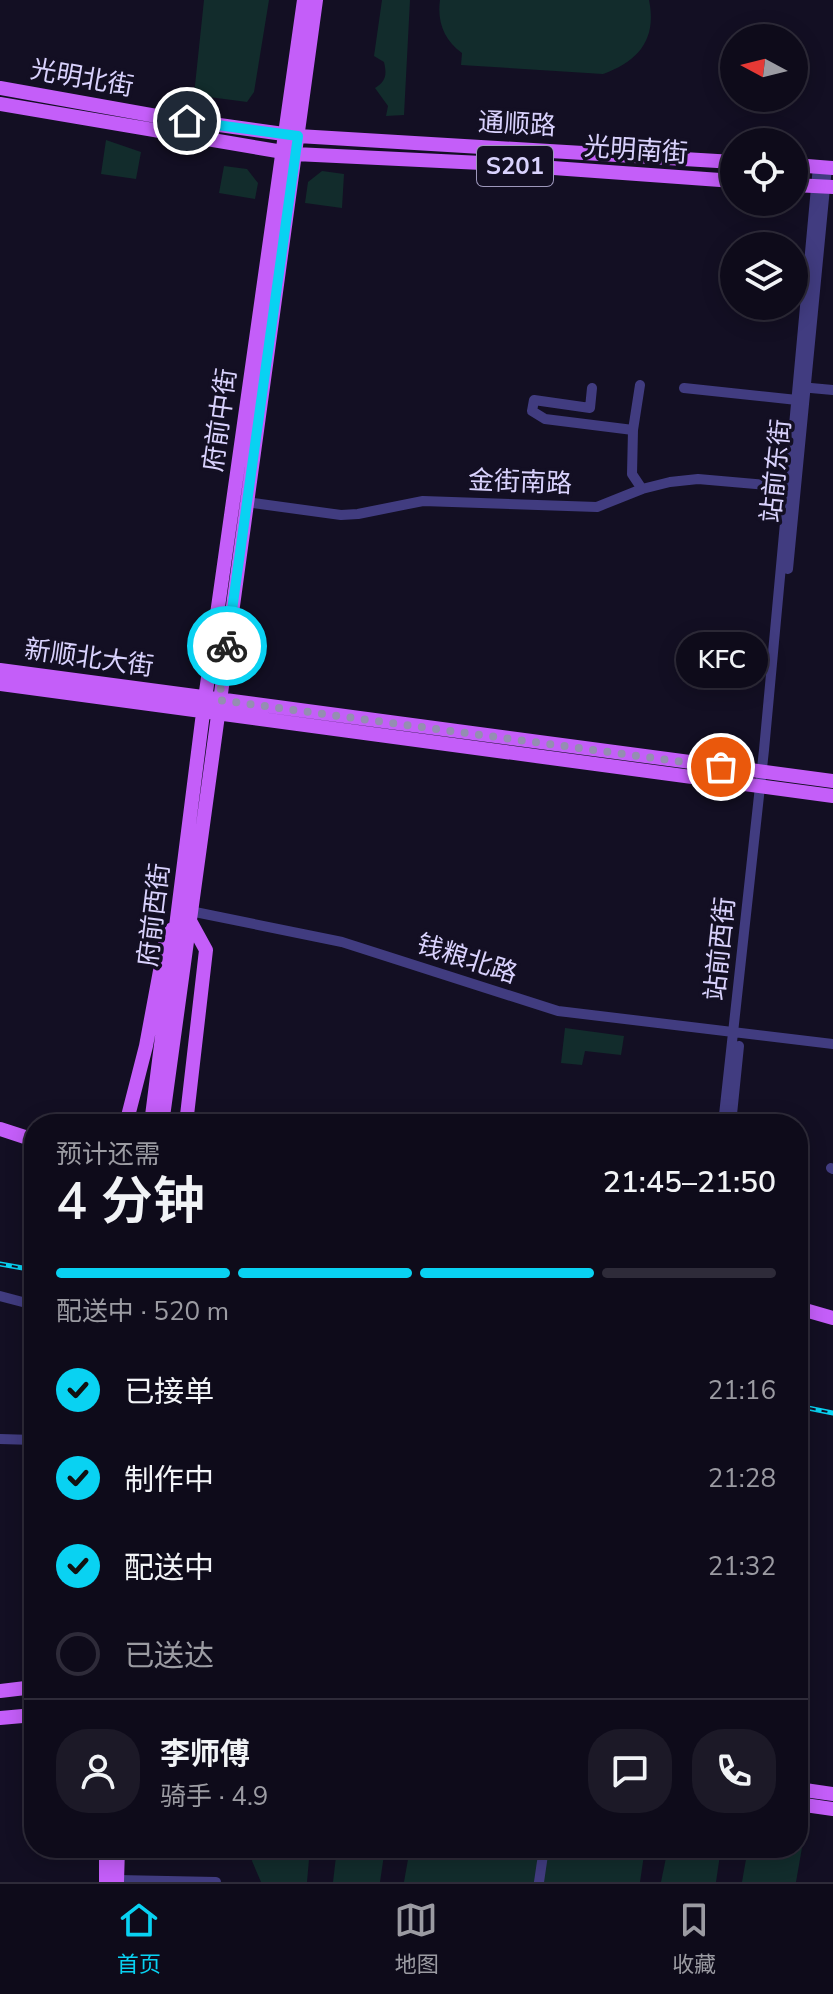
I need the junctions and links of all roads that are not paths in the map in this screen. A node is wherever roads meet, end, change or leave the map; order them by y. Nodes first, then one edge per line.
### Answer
1 (304, 0) edge
2 (316, 0) edge
3 (0, 88) edge
4 (0, 104) edge
5 (291, 136) junction
6 (289, 154) junction
7 (720, 161) edge
8 (826, 167) edge
9 (720, 180) edge
10 (825, 187) edge
11 (640, 385) dead end
12 (802, 387) junction
13 (592, 388) dead end
14 (684, 388) dead end
15 (833, 390) edge
16 (797, 400) junction
17 (633, 430) junction
18 (789, 487) junction
19 (642, 489) junction
20 (246, 502) junction
21 (0, 670) edge
22 (0, 684) edge
23 (211, 706) junction
24 (763, 780) junction
25 (833, 781) edge
26 (833, 796) edge
27 (186, 916) junction
28 (737, 1033) junction
29 (833, 1044) edge
30 (129, 1114) edge
31 (153, 1114) edge
32 (163, 1114) edge
33 (187, 1114) edge
34 (725, 1114) edge
35 (732, 1114) edge
36 (0, 1129) edge
37 (24, 1137) edge
38 (0, 1296) edge
39 (24, 1302) edge
40 (808, 1311) edge
41 (833, 1318) edge
42 (0, 1439) edge
43 (24, 1440) edge
44 (24, 1688) edge
45 (0, 1691) edge
46 (24, 1698) edge
47 (0, 1699) edge
48 (24, 1716) edge
49 (0, 1718) edge
50 (24, 1726) edge
51 (0, 1727) edge
52 (808, 1790) edge
53 (833, 1794) edge
54 (808, 1805) edge
55 (833, 1809) edge
56 (109, 1858) edge
57 (119, 1858) edge
58 (543, 1858) edge
59 (115, 1879) edge
60 (216, 1882) edge
61 (539, 1882) edge

1 - 5 main road
2 - 5 main road
3 - 5 main road, 光明北街 / S201
4 - 6 main road, S201
5 - 6 main road, 府前中街
5 - 7 main road, 通顺路 / S201
6 - 9 main road, 光明南街 / S201
6 - 20 main road, 府前中街
6 - 23 main road, 府前中街
8 - 10 street, 站前东街
10 - 12 street, 站前东街
11 - 17 street
12 - 15 street
12 - 16 street, 站前东街
12 - 24 street, 站前东街
13 - 17 street
14 - 16 street
16 - 18 street, 站前东街
17 - 19 street
18 - 19 street, 金街南路
18 - 24 street, 站前东街
19 - 20 street, 金街南路
20 - 23 main road, 府前中街
21 - 23 main road, 新顺北大街
22 - 23 main road, 新顺北大街
23 - 24 main road
23 - 27 main road, 府前西街
24 - 25 main road
24 - 26 main road
24 - 28 street, 站前西街
27 - 28 street, 钱粮北路
27 - 30 main road
27 - 31 main road, 府前西街
27 - 32 main road, 府前西街
27 - 33 main road
28 - 29 street, 钱粮北路
28 - 34 street, 站前西街
28 - 35 street, 站前西街
36 - 37 main road
38 - 39 street
40 - 41 main road
42 - 43 street
44 - 45 main road
46 - 47 main road
48 - 49 main road
50 - 51 main road
52 - 53 main road
54 - 55 main road
56 - 59 main road
57 - 59 main road
58 - 61 street
59 - 60 street

